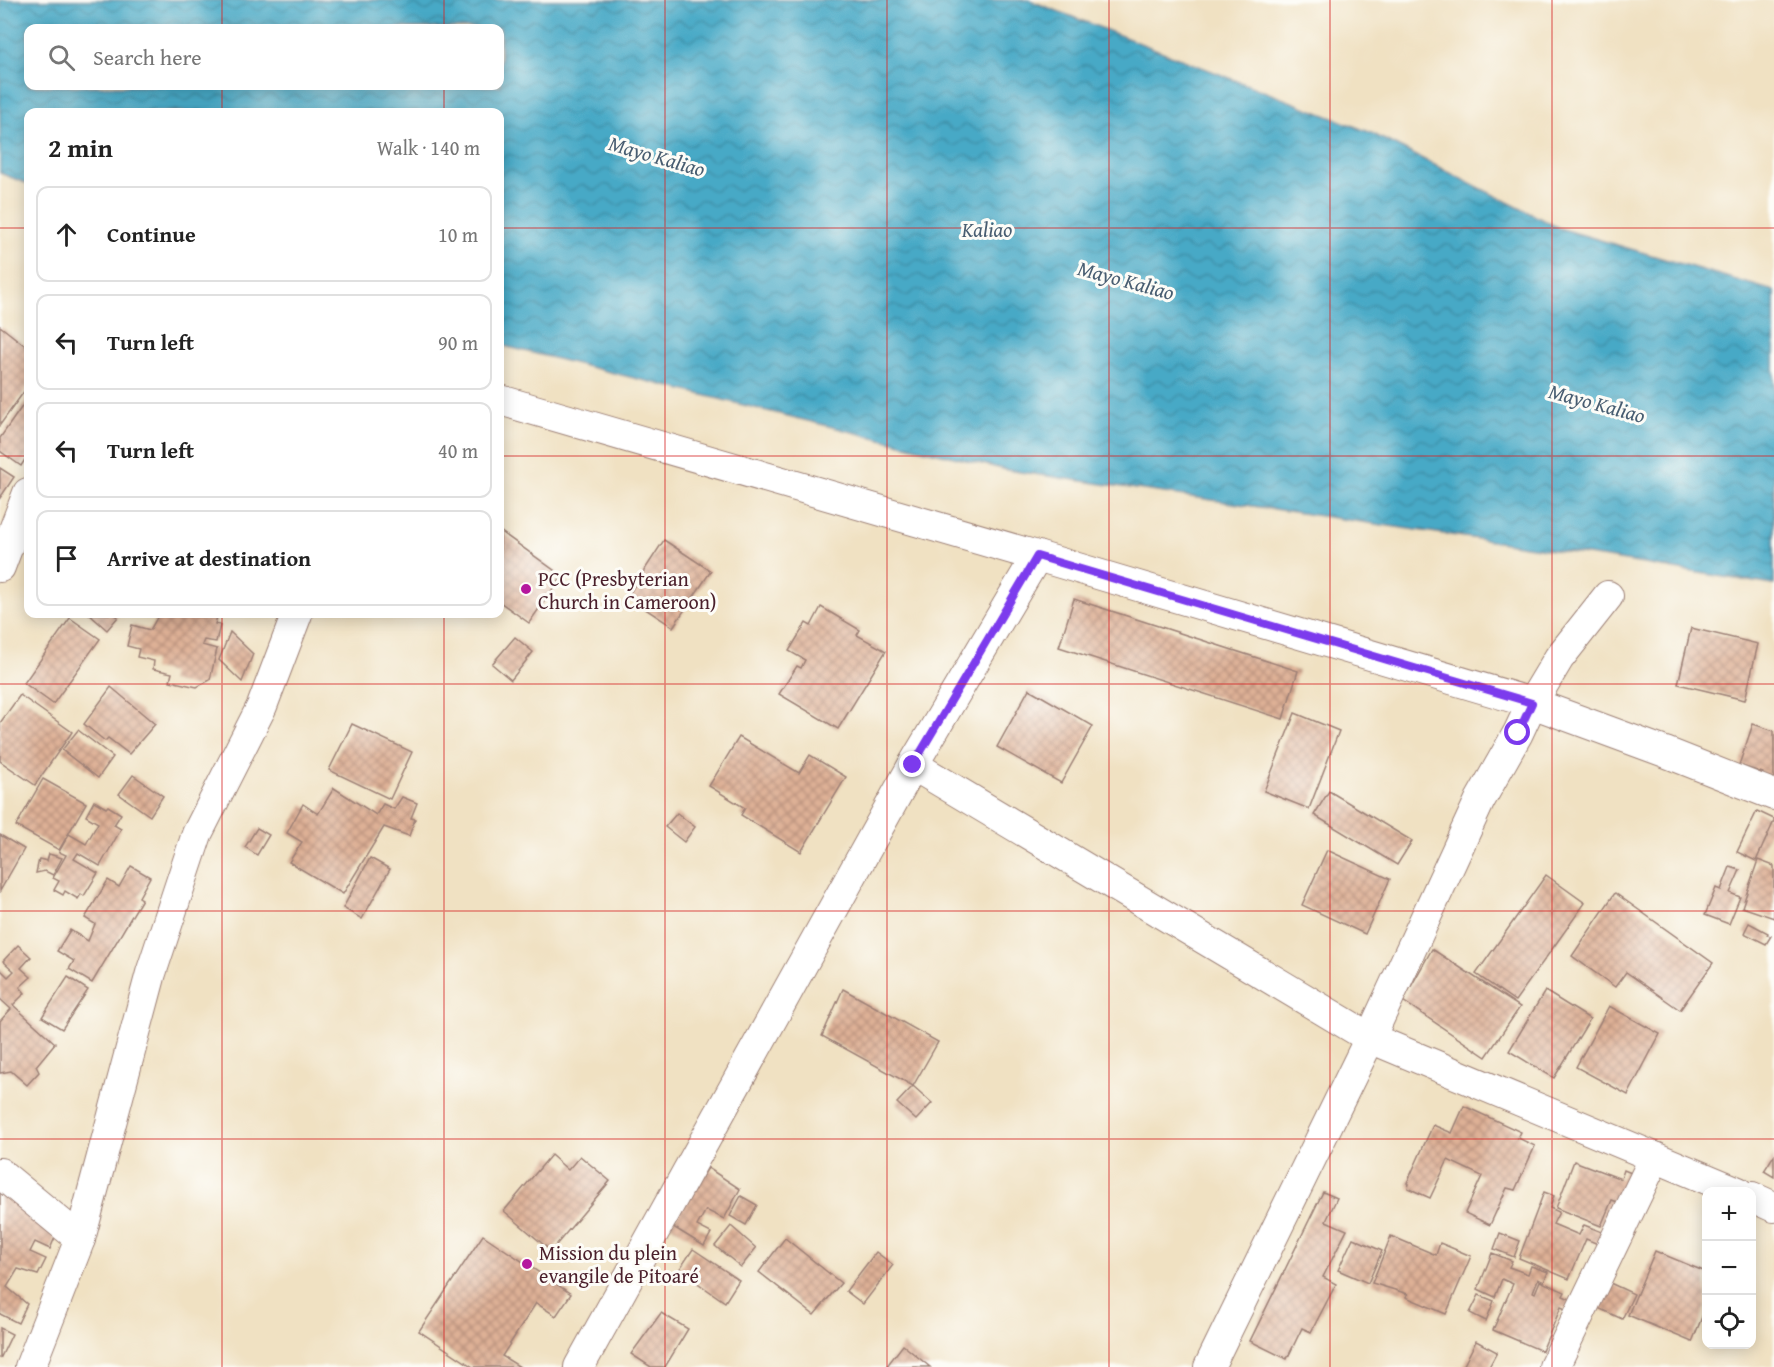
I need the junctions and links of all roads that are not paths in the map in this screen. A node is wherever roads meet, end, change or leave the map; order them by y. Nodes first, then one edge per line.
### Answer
1 (504, 401) edge
2 (24, 504) edge
3 (1037, 556) junction
4 (0, 567) edge
5 (1608, 596) dead end
6 (295, 618) edge
7 (1532, 703) junction
8 (913, 765) junction
9 (1774, 795) edge
10 (1370, 1038) junction
11 (1655, 1157) junction
12 (0, 1173) edge
13 (1728, 1187) edge
14 (1756, 1199) edge
15 (1774, 1207) edge
16 (80, 1239) junction
17 (30, 1367) edge
18 (579, 1367) edge
19 (1209, 1367) edge
20 (1554, 1367) edge

1 - 3 street
2 - 4 street
3 - 7 street
3 - 8 street
5 - 7 street
6 - 16 street
7 - 9 street
7 - 10 street
8 - 10 street
8 - 18 street
10 - 11 street
10 - 19 street
11 - 13 street
11 - 20 street
12 - 16 street
14 - 15 street
16 - 17 street

